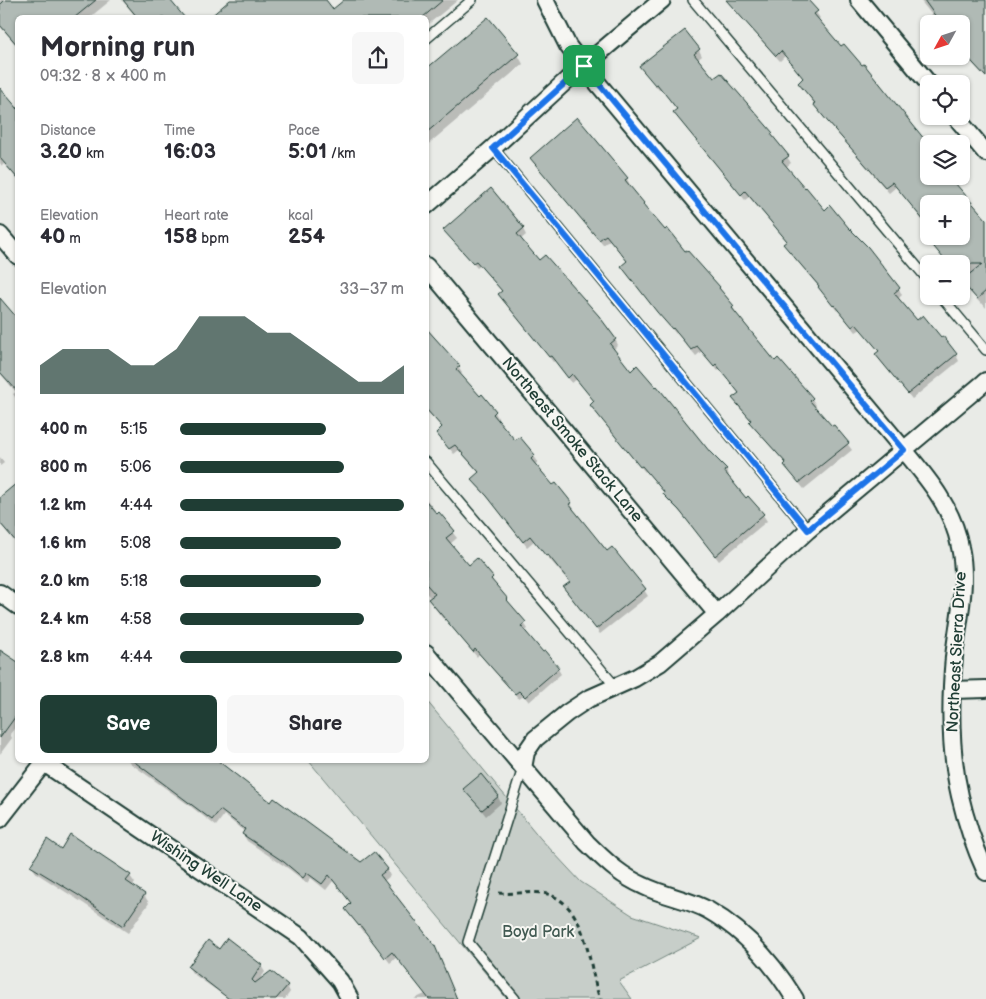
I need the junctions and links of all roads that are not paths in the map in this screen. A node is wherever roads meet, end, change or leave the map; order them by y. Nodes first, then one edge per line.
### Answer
1 (472, 0) edge
2 (545, 0) edge
3 (662, 0) edge
4 (693, 0) edge
5 (859, 0) edge
6 (429, 36) edge
7 (584, 66) junction
8 (922, 75) edge
9 (963, 125) edge
10 (493, 148) junction
11 (986, 153) edge
12 (429, 203) edge
13 (0, 235) edge
14 (15, 252) edge
15 (429, 270) edge
16 (920, 270) edge
17 (948, 305) edge
18 (986, 350) edge
19 (986, 382) edge
20 (904, 450) junction
21 (429, 466) edge
22 (808, 530) junction
23 (0, 593) edge
24 (15, 604) edge
25 (717, 614) junction
26 (429, 656) edge
27 (614, 686) junction
28 (986, 689) edge
29 (952, 690) junction
30 (44, 763) edge
31 (46, 763) edge
32 (524, 768) junction
33 (0, 819) edge
34 (986, 872) edge
35 (350, 999) edge
36 (515, 999) edge
37 (795, 999) edge

1 - 6 lane
2 - 7 street, Northeast Sierra Drive
3 - 7 street
4 - 16 lane
5 - 8 street
7 - 10 street
7 - 20 street, Northeast Sierra Drive
9 - 11 street
10 - 12 street
10 - 22 lane
13 - 14 street
15 - 25 street, Northeast Smoke Stack Lane
17 - 18 lane
19 - 20 street
20 - 22 street
20 - 29 street, Northeast Sierra Drive
21 - 27 lane
22 - 25 street
23 - 24 street
25 - 27 street
26 - 32 street
27 - 32 street
28 - 29 street
29 - 34 street, Northeast Sierra Drive
30 - 33 street
31 - 35 street, Wishing Well Lane
32 - 36 lane
32 - 37 street

